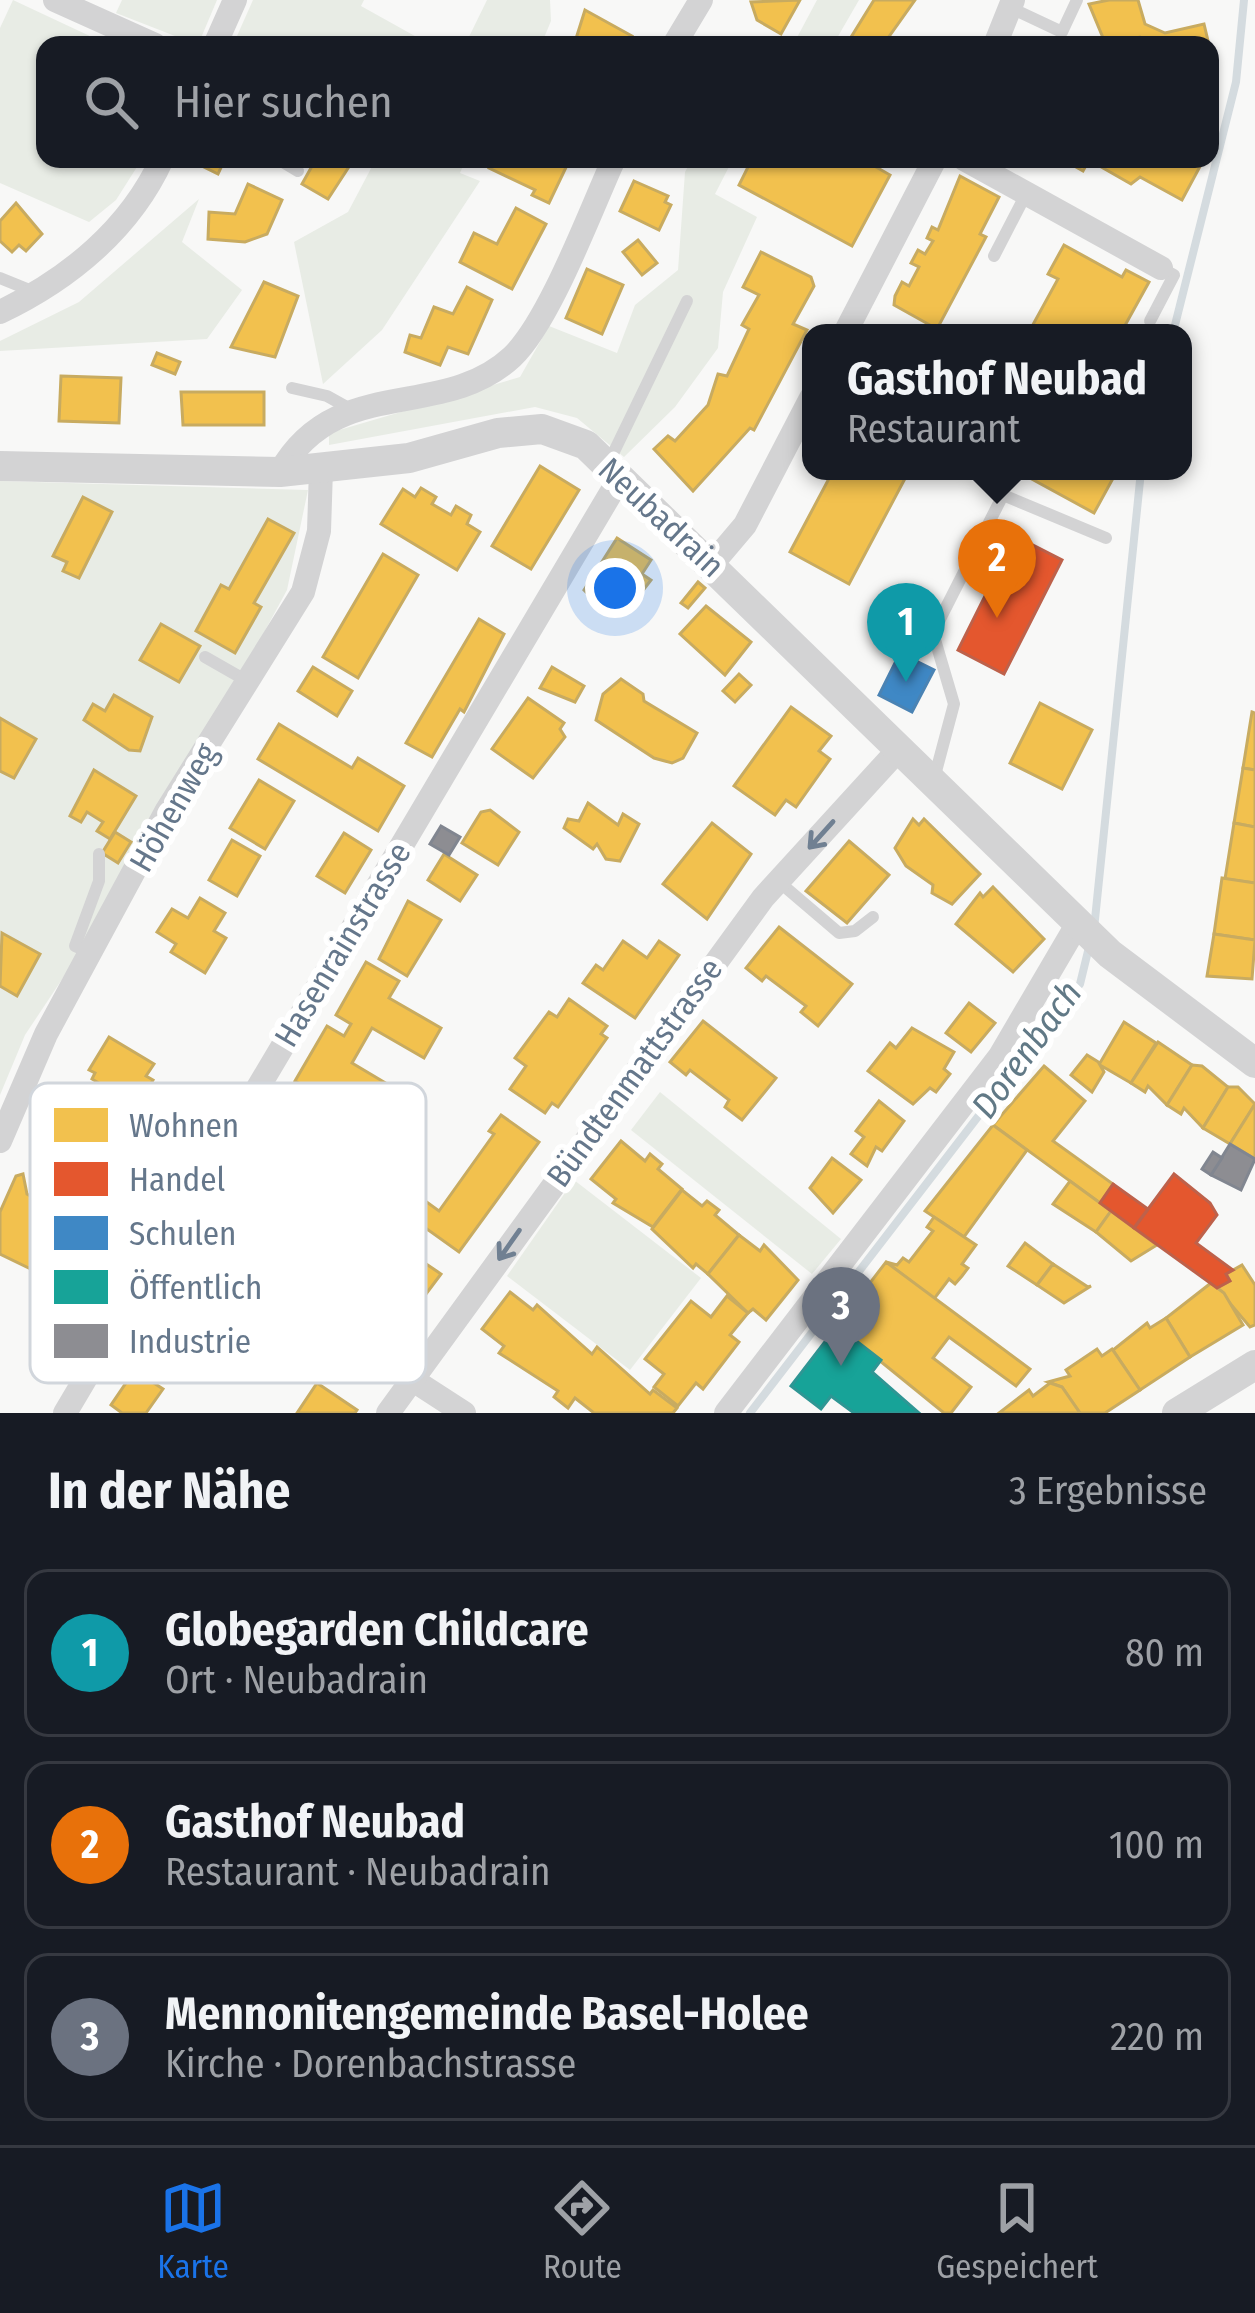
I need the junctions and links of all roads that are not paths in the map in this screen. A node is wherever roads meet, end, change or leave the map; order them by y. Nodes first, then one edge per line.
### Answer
1 (55, 0) edge
2 (235, 0) edge
3 (701, 0) edge
4 (1077, 0) edge
5 (1012, 4) edge
6 (90, 7) edge
7 (139, 36) edge
8 (219, 36) edge
9 (679, 36) edge
10 (999, 36) edge
11 (158, 168) edge
12 (293, 168) edge
13 (610, 168) edge
14 (930, 168) edge
15 (980, 168) edge
16 (298, 171) dead end
17 (1026, 193) junction
18 (994, 256) dead end
19 (1168, 271) joint
20 (0, 278) edge
21 (38, 293) junction
22 (687, 302) dead end
23 (0, 312) edge
24 (1150, 321) dead end
25 (849, 324) edge
26 (292, 388) dead end
27 (354, 411) junction
28 (802, 415) edge
29 (0, 466) edge
30 (320, 469) junction
31 (614, 471) junction
32 (280, 472) junction
33 (1106, 538) dead end
34 (712, 564) junction
35 (205, 657) dead end
36 (247, 681) junction
37 (900, 748) junction
38 (934, 781) junction
39 (99, 854) dead end
40 (778, 881) junction
41 (873, 916) dead end
42 (1078, 923) junction
43 (92, 953) junction
44 (1255, 1063) edge
45 (247, 1083) edge
46 (2, 1132) edge
47 (426, 1362) edge
48 (1254, 1367) edge
49 (79, 1383) edge
50 (411, 1383) edge
51 (418, 1383) edge
52 (65, 1413) edge
53 (388, 1413) edge
54 (464, 1413) edge
55 (726, 1413) edge
56 (1177, 1413) edge

1 - 6 street
2 - 8 street
3 - 9 street
4 - 5 lane
5 - 10 street
6 - 7 street
11 - 21 street
12 - 16 lane
13 - 27 street
14 - 25 street
15 - 17 street
17 - 18 lane
17 - 19 street
19 - 24 lane
20 - 21 lane
21 - 23 street
22 - 31 lane
26 - 27 lane
27 - 32 street
28 - 34 street
29 - 32 street, Neubadrain
30 - 31 street, Neubadrain
30 - 32 street, Neubadrain
30 - 36 street, Höhenweg
31 - 34 street, Neubadrain
31 - 45 street, Hasenrainstrasse
33 - 38 lane
34 - 37 street, Neubadrain
35 - 36 lane
36 - 43 street, Höhenweg
37 - 38 street, Neubadrain
37 -> 40 street, Bündtenmattstrasse
38 - 42 street, Neubadrain
39 - 43 lane
40 - 41 lane
40 -> 47 street, Bündtenmattstrasse
42 - 44 street, Neubadrain
42 - 55 street
43 - 46 street, Höhenweg
48 - 56 street
49 - 52 street, Hasenrainstrasse
50 - 53 street, Bündtenmattstrasse
51 - 54 street

